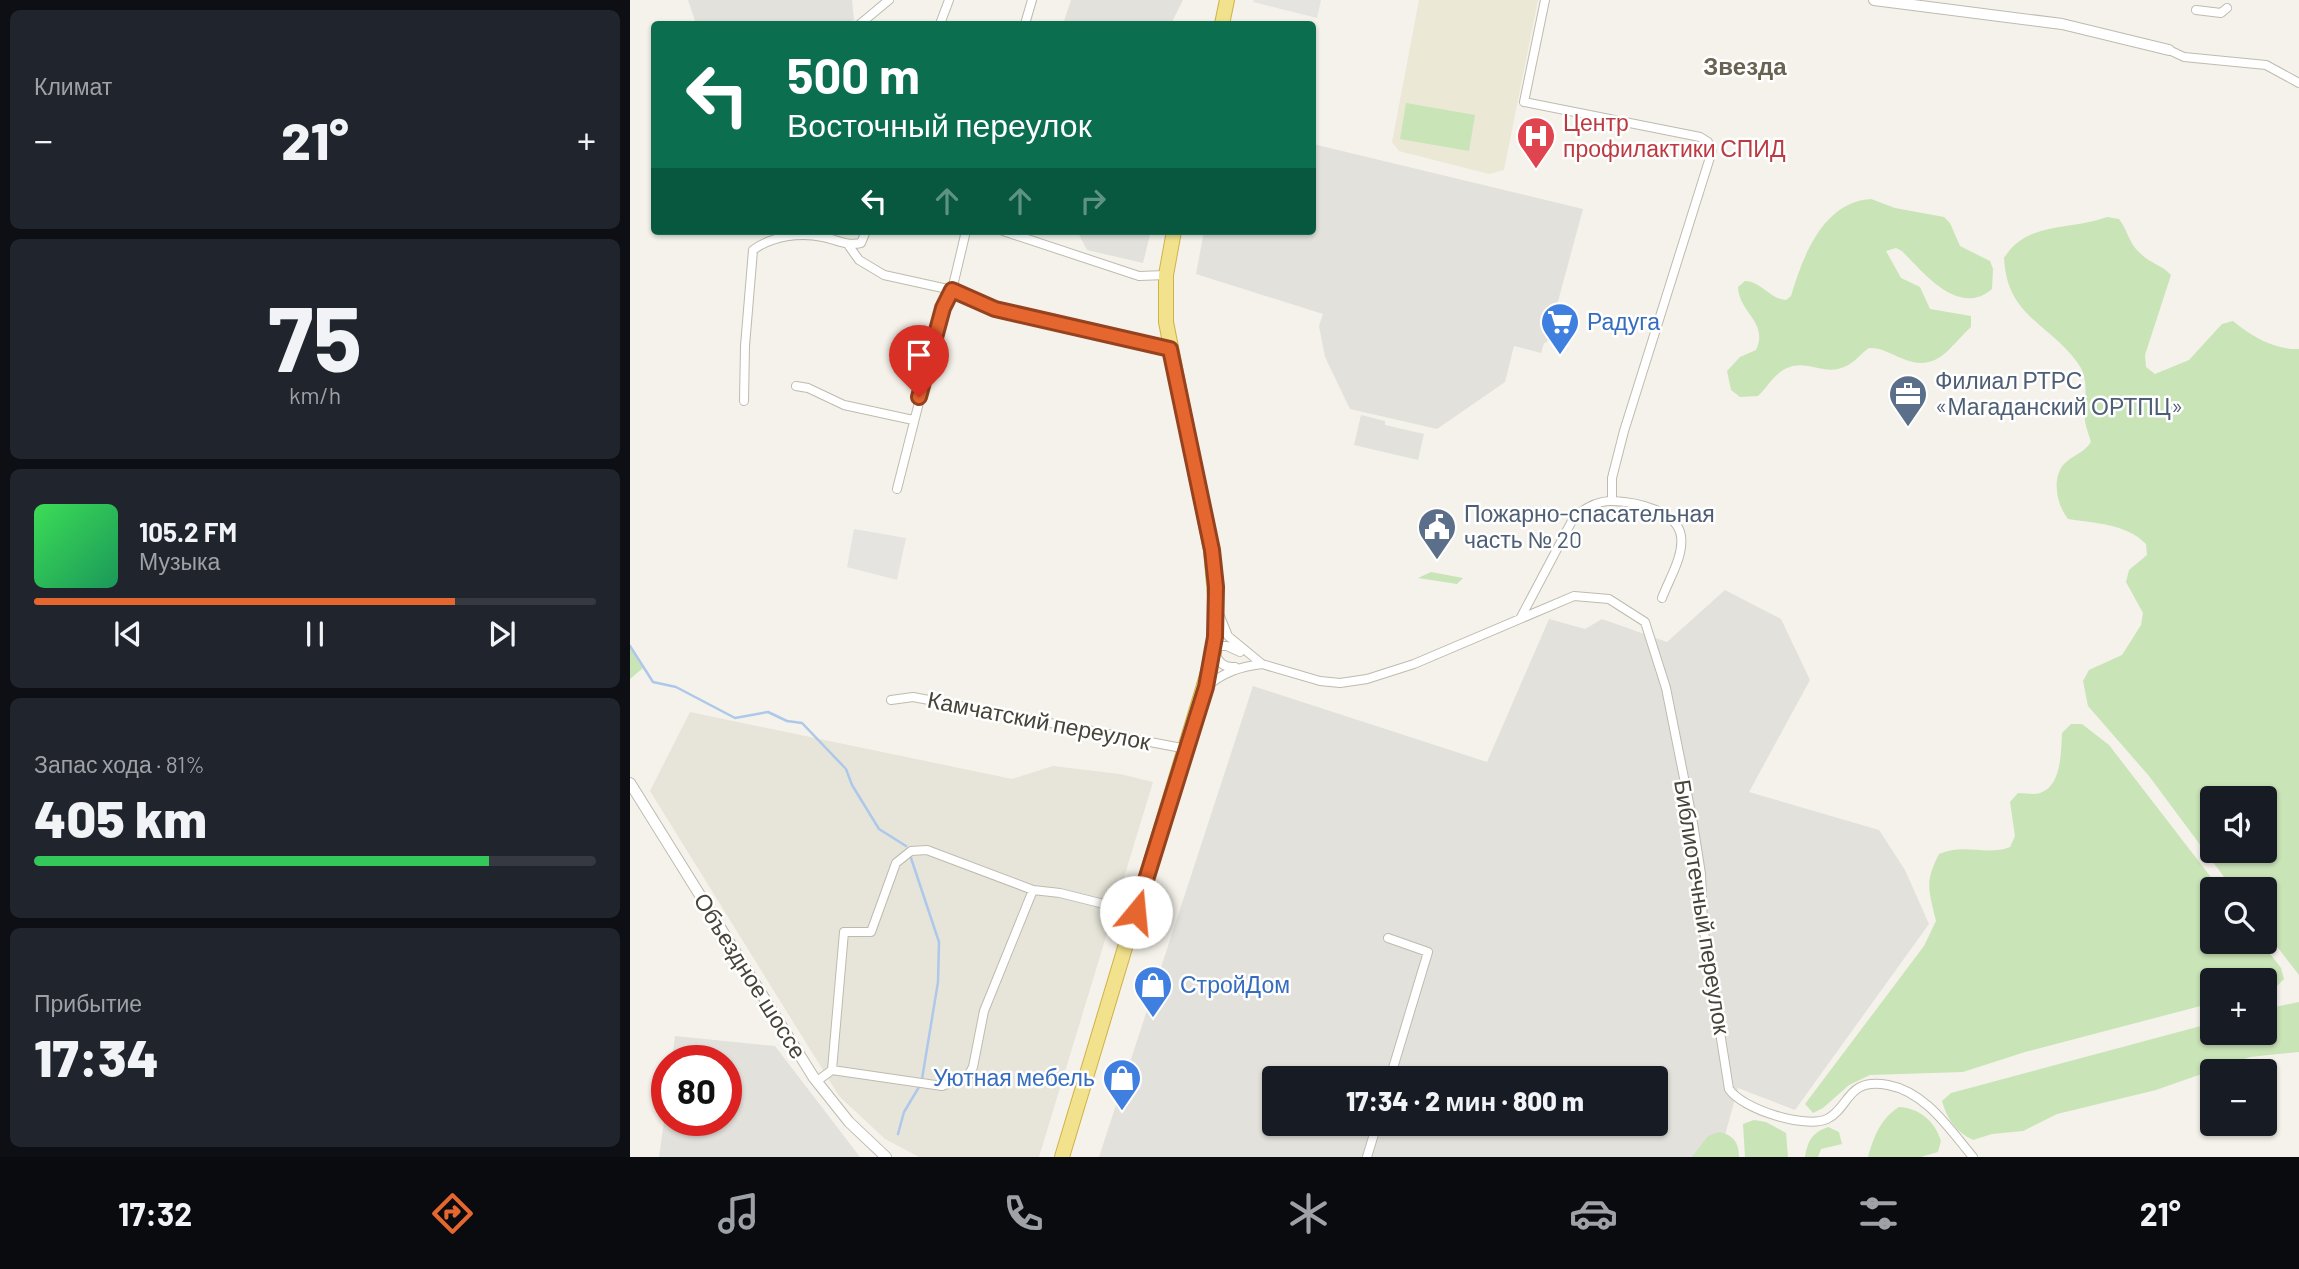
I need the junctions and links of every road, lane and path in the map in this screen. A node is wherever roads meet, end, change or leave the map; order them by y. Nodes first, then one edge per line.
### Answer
1 (889, 0) edge
2 (949, 0) edge
3 (1032, 0) edge
4 (1227, 0) edge
5 (1545, 0) edge
6 (1874, 0) edge
7 (2227, 8) dead end
8 (2196, 10) dead end
9 (864, 21) edge
10 (941, 21) edge
11 (1026, 21) edge
12 (1223, 21) edge
13 (2169, 50) joint
14 (2299, 83) edge
15 (864, 235) edge
16 (965, 235) edge
17 (1015, 235) edge
18 (1173, 235) edge
19 (849, 246) junction
20 (1166, 275) junction
21 (952, 290) junction
22 (1170, 349) junction
23 (796, 386) dead end
24 (744, 401) dead end
25 (913, 420) junction
26 (897, 489) dead end
27 (1612, 501) junction
28 (1662, 597) dead end
29 (1216, 607) junction
30 (1518, 622) junction
31 (1214, 649) junction
32 (1247, 654) junction
33 (1262, 664) junction
34 (1241, 667) junction
35 (1206, 687) junction
36 (891, 700) dead end
37 (1187, 749) junction
38 (630, 783) edge
39 (1033, 890) junction
40 (1136, 912) junction
41 (1388, 938) dead end
42 (1394, 1066) edge
43 (832, 1070) junction
44 (817, 1082) junction
45 (1373, 1136) edge
46 (886, 1157) edge
47 (1062, 1157) edge
48 (1367, 1157) edge
49 (1973, 1157) edge

1 - 9 street
2 - 10 street
3 - 11 street
4 - 12 highway
5 - 27 street
6 - 13 street
7 - 8 street
13 - 14 street
15 - 19 street
16 - 21 street
17 - 20 street
18 - 20 highway
19 - 21 street
19 - 24 street
20 - 22 highway
21 - 22 street
21 - 25 street
22 - 29 highway
23 - 25 street
25 - 26 street
27 - 28 street
27 - 30 street
29 - 31 highway
29 - 32 street, Библиотечный переулок
30 - 33 street, Библиотечный переулок
30 - 49 street, Библиотечный переулок
31 - 32 street
31 - 34 street
31 - 35 highway
32 - 33 street, Библиотечный переулок
33 - 34 street, Библиотечный переулок
34 - 35 street, Библиотечный переулок
35 - 37 highway
36 - 37 street, Камчатский переулок
37 - 40 highway
38 - 44 street, Объездное шоссе
39 - 40 street
39 - 43 street
39 - 43 street
40 - 47 highway
41 - 42 street
43 - 44 street
44 - 46 street, Объездное шоссе
45 - 48 street

